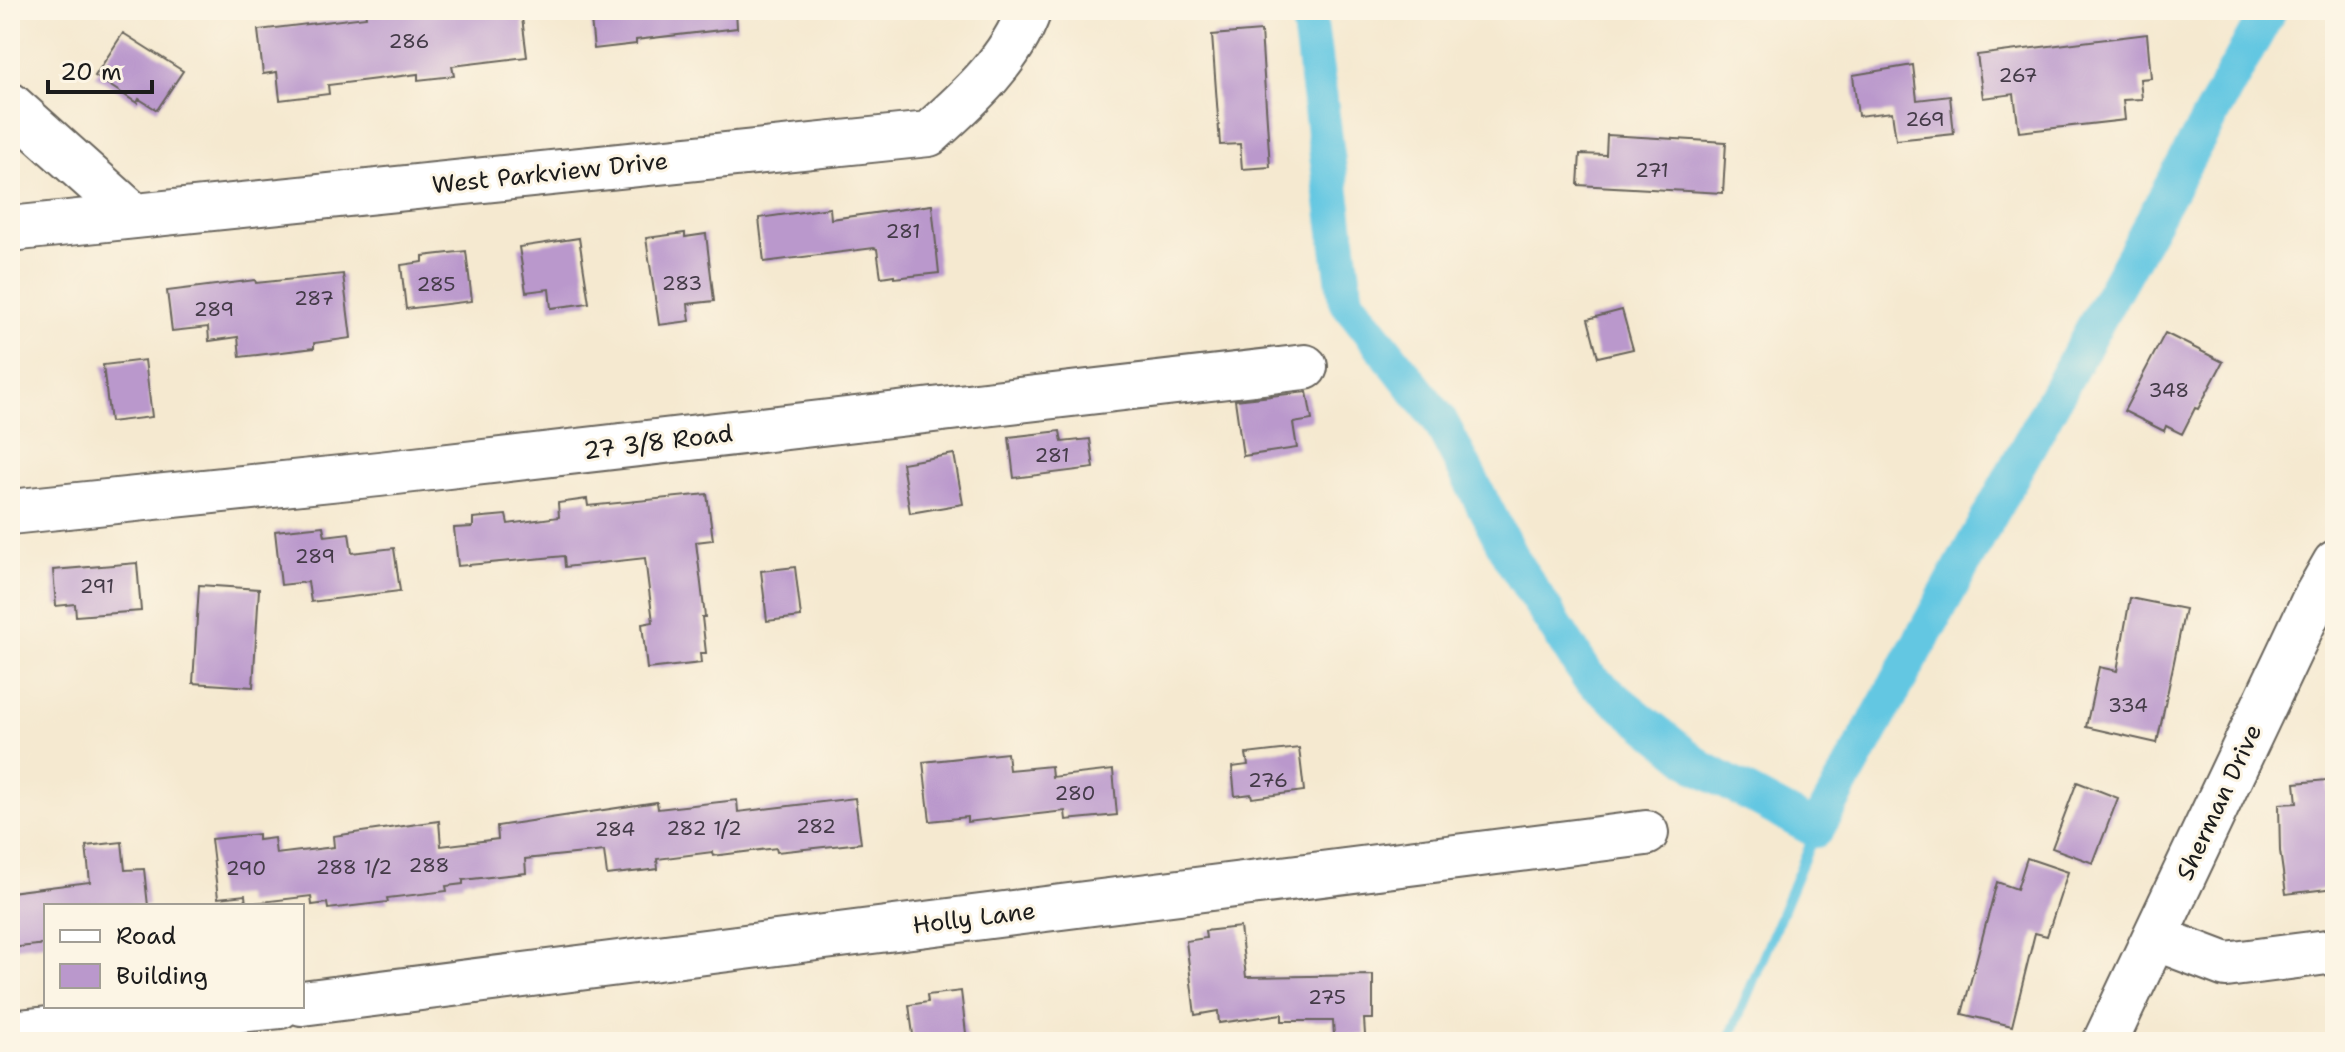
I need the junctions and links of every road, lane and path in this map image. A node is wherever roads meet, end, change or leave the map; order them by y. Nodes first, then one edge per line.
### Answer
1 (1029, 10) edge
2 (10, 105) edge
3 (134, 216) junction
4 (10, 229) edge
5 (1305, 367) dead end
6 (10, 512) edge
7 (2335, 563) edge
8 (1646, 833) dead end
9 (2155, 938) junction
10 (2335, 951) edge
11 (304, 1003) edge
12 (260, 1008) edge
13 (10, 1033) edge
14 (2105, 1042) edge

1 - 3 street, West Parkview Drive
2 - 3 street
3 - 4 street, West Parkview Drive
5 - 6 street, 27 3/8 Road
7 - 9 street, Sherman Drive
8 - 11 street, Holly Lane
9 - 10 street
9 - 14 street, Sherman Drive
12 - 13 street

